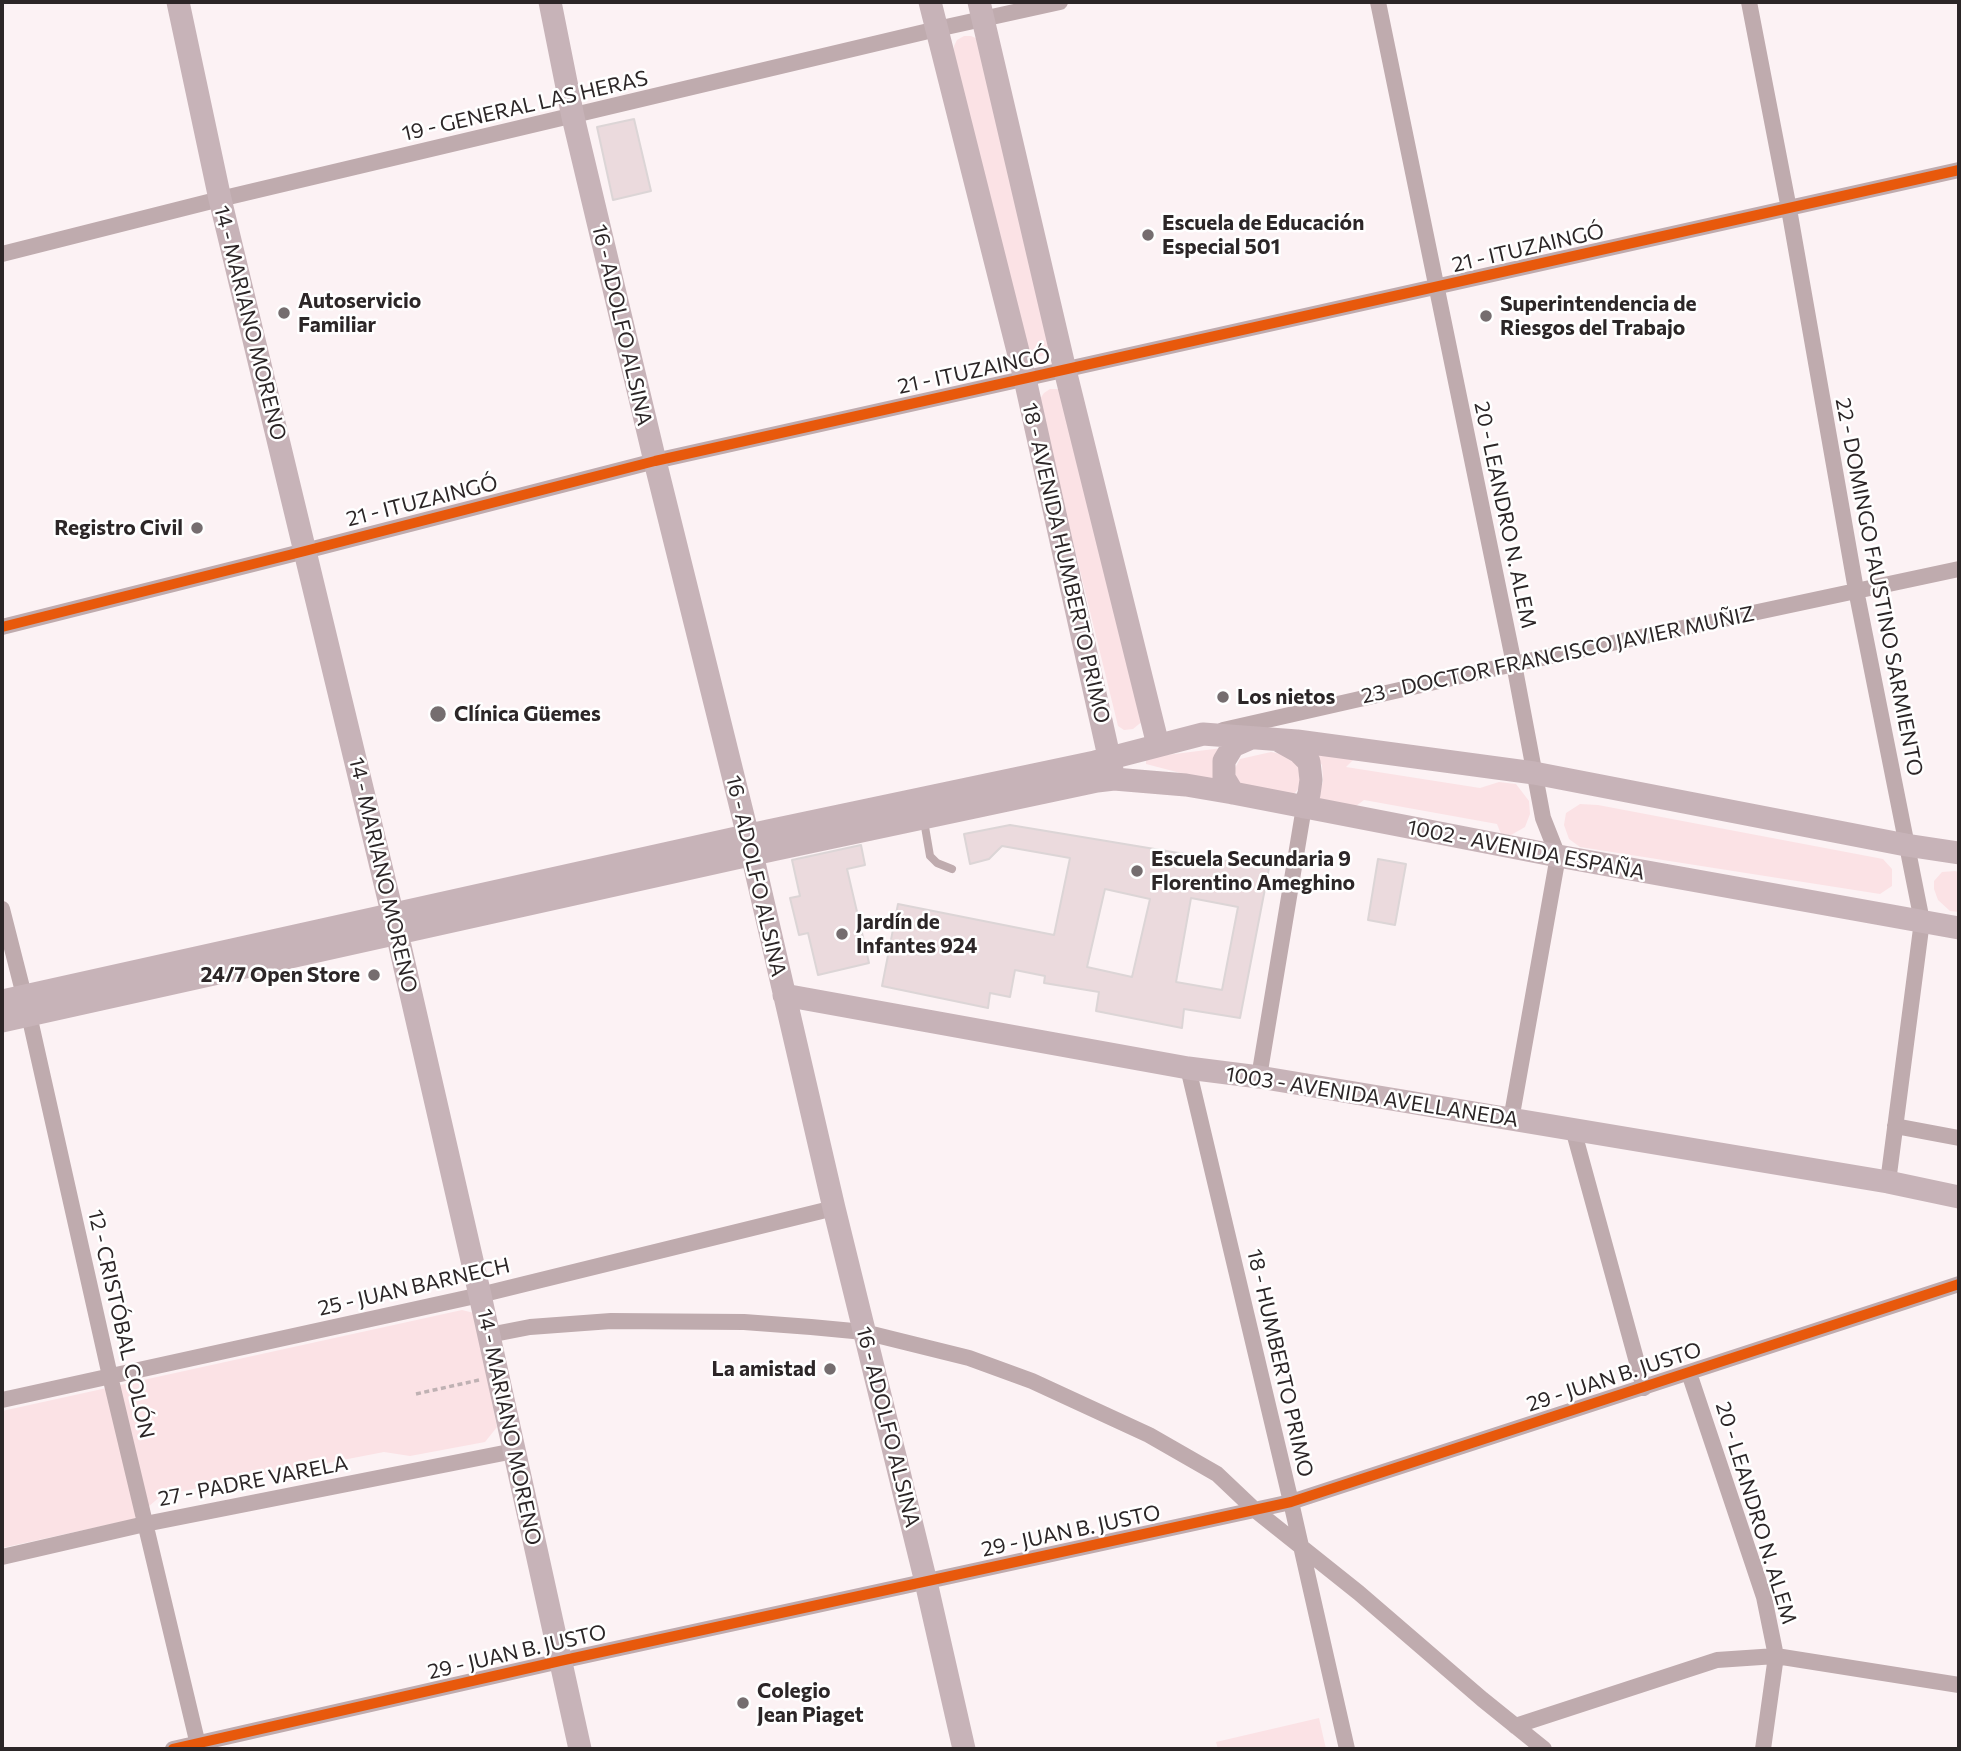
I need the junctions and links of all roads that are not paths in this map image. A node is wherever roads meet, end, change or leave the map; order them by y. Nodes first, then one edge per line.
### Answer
1 (178, 2) edge
2 (550, 2) edge
3 (930, 2) edge
4 (1060, 2) edge
5 (1378, 2) edge
6 (1749, 2) edge
7 (981, 10) edge
8 (937, 29) junction
9 (573, 117) junction
10 (1959, 170) edge
11 (220, 199) junction
12 (1789, 209) junction
13 (2, 254) edge
14 (1437, 288) junction
15 (1065, 370) junction
16 (1025, 379) junction
17 (654, 461) junction
18 (305, 551) junction
19 (1959, 569) edge
20 (1856, 590) junction
21 (2, 627) edge
22 (1514, 664) junction
23 (1203, 734) junction
24 (1249, 739) junction
25 (1278, 740) junction
26 (1158, 746) junction
27 (1112, 769) junction
28 (1534, 773) junction
29 (1233, 793) junction
30 (1304, 807) junction
31 (924, 818) junction
32 (750, 845) junction
33 (1906, 845) junction
34 (1959, 853) edge
35 (1558, 856) junction
36 (952, 869) dead end
37 (2, 909) edge
38 (1922, 921) junction
39 (395, 924) junction
40 (1959, 928) edge
41 (784, 995) junction
42 (18, 1004) edge
43 (2, 1021) edge
44 (1188, 1068) junction
45 (1259, 1077) junction
46 (1511, 1120) junction
47 (1895, 1126) junction
48 (1573, 1129) junction
49 (1959, 1138) edge
50 (1888, 1182) junction
51 (1959, 1196) edge
52 (834, 1208) junction
53 (1959, 1284) edge
54 (480, 1295) junction
55 (864, 1332) junction
56 (489, 1335) junction
57 (1689, 1373) junction
58 (110, 1376) junction
59 (1644, 1388) junction
60 (2, 1400) edge
61 (514, 1451) junction
62 (1291, 1502) junction
63 (1255, 1510) junction
64 (145, 1524) junction
65 (1302, 1548) junction
66 (2, 1557) edge
67 (926, 1582) junction
68 (1776, 1657) junction
69 (560, 1661) junction
70 (1959, 1685) edge
71 (1515, 1726) junction
72 (198, 1746) edge
73 (173, 1749) edge
74 (580, 1749) edge
75 (964, 1749) edge
76 (1347, 1749) edge
77 (1544, 1749) edge
78 (1763, 1749) edge

1 - 11 street, 14 - MARIANO MORENO
2 - 9 street, 16 - ADOLFO ALSINA
3 - 8 street, 18 - AVENIDA HUMBERTO PRIMO
4 - 7 street, 19 - GENERAL LAS HERAS
5 - 14 street, 20 - LEANDRO N. ALEM
6 - 12 street, 22 - DOMINGO FAUSTINO SARMIENTO
7 - 8 street, 19 - GENERAL LAS HERAS
7 - 15 street, 18 - AVENIDA HUMBERTO PRIMO
8 - 9 street, 19 - GENERAL LAS HERAS
8 - 16 street, 18 - AVENIDA HUMBERTO PRIMO
9 - 11 street, 19 - GENERAL LAS HERAS
9 - 17 street, 16 - ADOLFO ALSINA
10 - 12 street, 21 - ITUZAINGÓ
11 - 13 street, 19 - GENERAL LAS HERAS
11 - 18 street, 14 - MARIANO MORENO
12 - 14 street, 21 - ITUZAINGÓ
12 - 20 street, 22 - DOMINGO FAUSTINO SARMIENTO
14 - 15 street, 21 - ITUZAINGÓ
14 - 22 street, 20 - LEANDRO N. ALEM
15 - 16 street, 21 - ITUZAINGÓ
15 - 26 street, 18 - AVENIDA HUMBERTO PRIMO
16 - 17 street, 21 - ITUZAINGÓ
16 - 27 street, 18 - AVENIDA HUMBERTO PRIMO
17 - 18 street, 21 - ITUZAINGÓ
17 - 32 street, 16 - ADOLFO ALSINA
18 - 21 street, 21 - ITUZAINGÓ
18 - 39 street, 14 - MARIANO MORENO
19 - 20 street, 23 - DOCTOR FRANCISCO JAVIER MUÑIZ
20 - 22 street, 23 - DOCTOR FRANCISCO JAVIER MUÑIZ
20 - 33 street, 22 - DOMINGO FAUSTINO SARMIENTO
22 - 23 street, 23 - DOCTOR FRANCISCO JAVIER MUÑIZ
22 - 28 street, 20 - LEANDRO N. ALEM
23 - 24 street
23 - 26 street, 23 - DOCTOR FRANCISCO JAVIER MUÑIZ
24 - 25 street
24 - 29 street
25 - 28 street
25 - 30 street
26 - 27 street, 23 - DOCTOR FRANCISCO JAVIER MUÑIZ
27 - 29 street, 1002 - AVENIDA ESPAÑA
27 - 31 street
27 - 32 street
28 - 33 street
28 - 35 street, 20 - LEANDRO N. ALEM
29 - 30 street, 1002 - AVENIDA ESPAÑA
30 - 35 street, 1002 - AVENIDA ESPAÑA
30 - 45 street
31 - 32 street
31 - 36 lane
32 - 39 street
32 - 41 street, 16 - ADOLFO ALSINA
33 - 34 street
33 - 38 street, 22 - DOMINGO FAUSTINO SARMIENTO
35 - 38 street, 1002 - AVENIDA ESPAÑA
35 - 46 street
37 - 42 street, 12 - CRISTÓBAL COLÓN
38 - 40 street, 1002 - AVENIDA ESPAÑA
38 - 47 street, 22 - DOMINGO FAUSTINO SARMIENTO
39 - 42 street
39 - 54 street, 14 - MARIANO MORENO
41 - 44 street, 1003 - AVENIDA AVELLANEDA
41 - 52 street, 16 - ADOLFO ALSINA
42 - 43 street
42 - 58 street, 12 - CRISTÓBAL COLÓN
44 - 45 street, 1003 - AVENIDA AVELLANEDA
44 - 62 street, 18 - HUMBERTO PRIMO
45 - 46 street, 1003 - AVENIDA AVELLANEDA
46 - 48 street, 1003 - AVENIDA AVELLANEDA
47 - 49 street
47 - 50 street, 22 - DOMINGO FAUSTINO SARMIENTO
48 - 50 street, 1003 - AVENIDA AVELLANEDA
48 - 59 street
50 - 51 street, 1003 - AVENIDA AVELLANEDA
52 - 54 street, 25 - JUAN BARNECH
52 - 55 street, 16 - ADOLFO ALSINA
53 - 57 street, 29 - JUAN B. JUSTO
54 - 56 street, 14 - MARIANO MORENO
54 - 58 street, 25 - JUAN BARNECH
55 - 56 street
55 - 63 street
55 - 67 street, 16 - ADOLFO ALSINA
56 - 61 street, 14 - MARIANO MORENO
57 - 59 street, 29 - JUAN B. JUSTO
57 - 68 street, 20 - LEANDRO N. ALEM
58 - 60 street, 25 - JUAN BARNECH
58 - 64 street, 12 - CRISTÓBAL COLÓN
59 - 62 street, 29 - JUAN B. JUSTO
61 - 64 street, 27 - PADRE VARELA
61 - 69 street, 14 - MARIANO MORENO
62 - 63 street, 29 - JUAN B. JUSTO
62 - 65 street, 18 - HUMBERTO PRIMO
63 - 65 street
63 - 67 street, 29 - JUAN B. JUSTO
64 - 66 street, 27 - PADRE VARELA
64 - 72 street, 12 - CRISTÓBAL COLÓN
65 - 71 street
65 - 76 street, 18 - HUMBERTO PRIMO
67 - 69 street, 29 - JUAN B. JUSTO
67 - 75 street, 16 - ADOLFO ALSINA
68 - 70 street
68 - 71 street
68 - 78 street, 20 - LEANDRO N. ALEM
69 - 72 street, 29 - JUAN B. JUSTO
69 - 74 street, 14 - MARIANO MORENO
71 - 77 street
72 - 73 street, 29 - JUAN B. JUSTO

